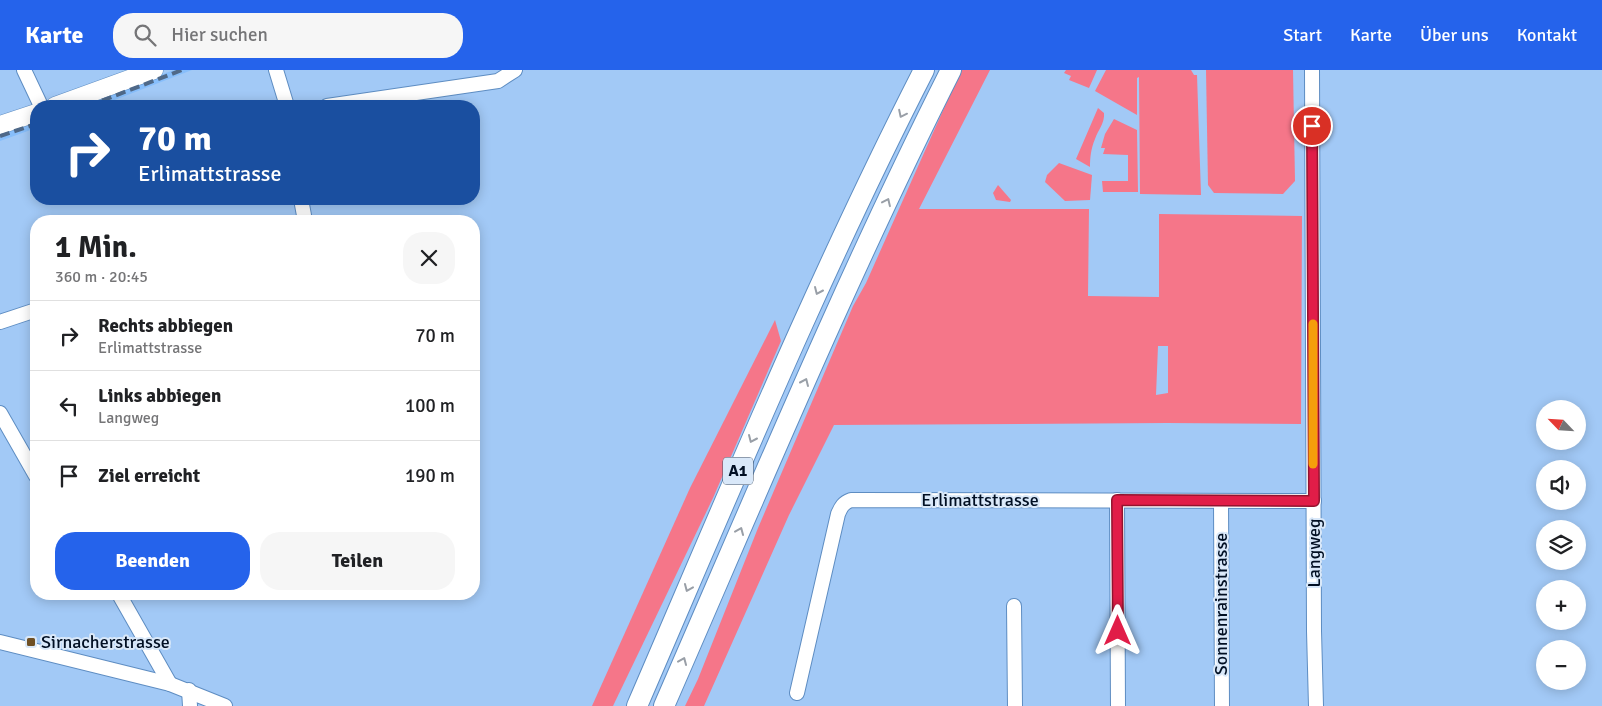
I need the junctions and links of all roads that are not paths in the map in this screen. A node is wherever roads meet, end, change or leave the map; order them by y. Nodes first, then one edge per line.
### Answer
1 (24, 70) edge
2 (154, 70) edge
3 (276, 70) edge
4 (515, 70) edge
5 (924, 70) edge
6 (951, 70) edge
7 (1312, 70) edge
8 (38, 100) edge
9 (72, 100) edge
10 (285, 100) edge
11 (368, 100) edge
12 (30, 115) edge
13 (0, 125) edge
14 (30, 312) edge
15 (0, 322) edge
16 (0, 413) edge
17 (30, 466) edge
18 (1117, 500) junction
19 (1221, 501) junction
20 (1314, 501) junction
21 (122, 600) edge
22 (1014, 606) dead end
23 (0, 642) edge
24 (170, 684) junction
25 (188, 690) junction
26 (797, 693) dead end
27 (190, 706) edge
28 (225, 706) edge
29 (637, 706) edge
30 (664, 706) edge
31 (1015, 706) edge
32 (1118, 706) edge
33 (1222, 706) edge
34 (1316, 706) edge

1 - 8 street
2 - 9 main road
3 - 10 street
4 - 11 street
5 -> 29 highway, A1
30 -> 6 highway, A1
7 - 20 street, Langweg
12 - 13 main road
14 - 15 street
16 - 17 street
18 - 19 street, Erlimattstrasse
18 - 26 street, Erlimattstrasse
18 - 32 street
19 - 20 street, Erlimattstrasse
19 - 33 street, Sonnenrainstrasse
20 - 34 street, Langweg
21 - 24 street
22 - 31 street
23 - 24 street
24 - 25 street
25 - 27 street
25 - 28 street

